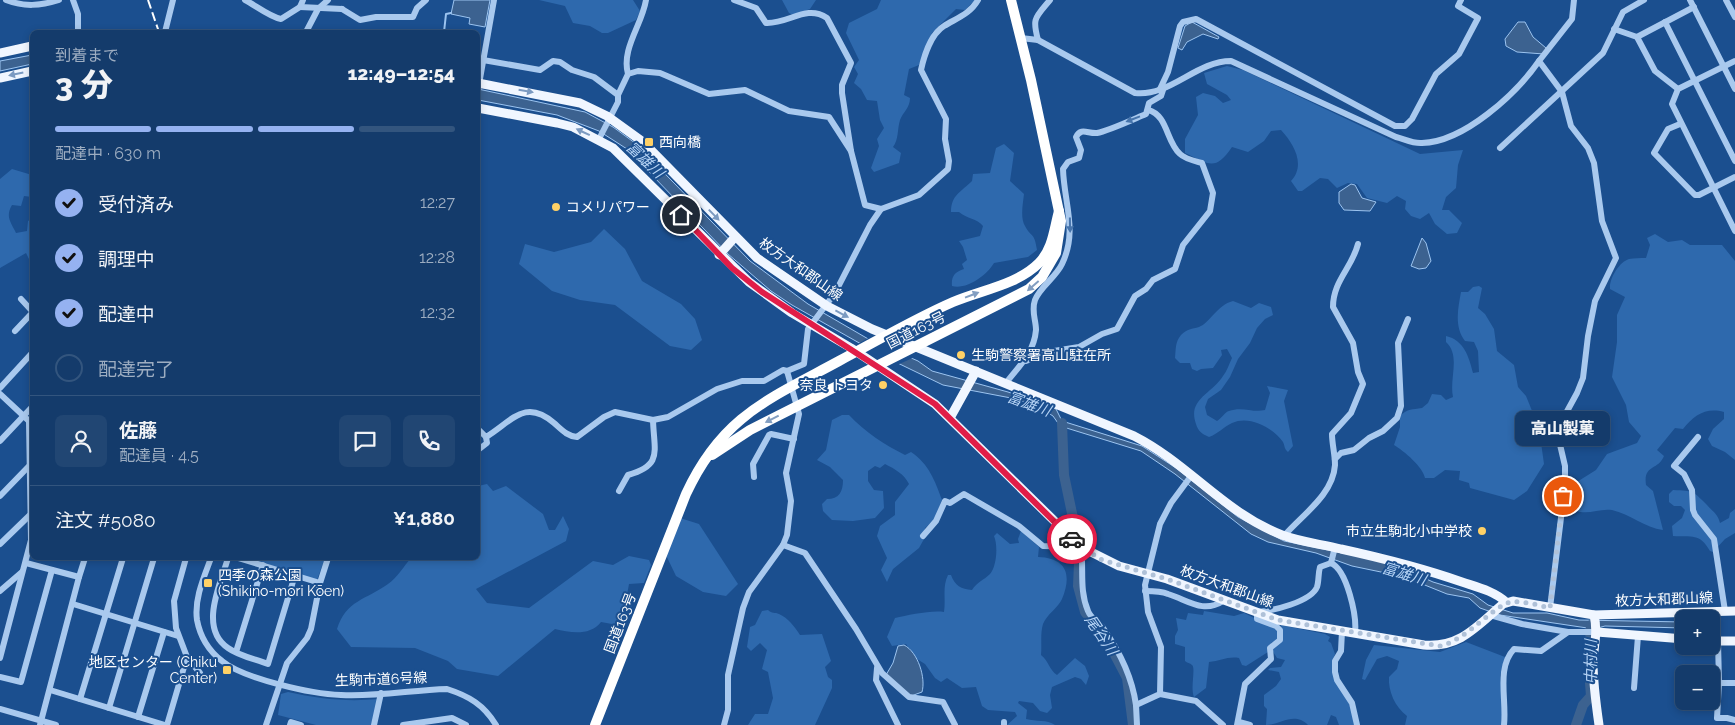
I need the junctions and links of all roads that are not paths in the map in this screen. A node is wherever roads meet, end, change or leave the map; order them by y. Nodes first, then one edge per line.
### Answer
1 (6, 0) edge
2 (59, 0) edge
3 (73, 0) edge
4 (173, 0) edge
5 (245, 0) edge
6 (328, 0) edge
7 (426, 0) edge
8 (494, 0) edge
9 (646, 0) edge
10 (734, 0) edge
11 (978, 0) edge
12 (1011, 0) edge
13 (1050, 0) edge
14 (1461, 0) edge
15 (1574, 0) edge
16 (1644, 0) edge
17 (1690, 0) edge
18 (1726, 0) edge
19 (301, 3) edge
20 (1694, 8) junction
21 (1735, 17) edge
22 (1665, 22) junction
23 (1614, 29) junction
24 (78, 30) edge
25 (166, 30) edge
26 (307, 30) edge
27 (1637, 37) junction
28 (1021, 38) junction
29 (1038, 40) junction
30 (30, 46) edge
31 (0, 53) edge
32 (482, 60) junction
33 (1539, 61) junction
34 (1735, 61) edge
35 (1724, 67) junction
36 (30, 71) edge
37 (480, 73) edge
38 (628, 74) junction
39 (0, 78) edge
40 (1695, 81) junction
41 (480, 86) edge
42 (1162, 88) junction
43 (1735, 89) edge
44 (1678, 90) junction
45 (1562, 92) junction
46 (618, 95) junction
47 (480, 108) edge
48 (1148, 110) junction
49 (610, 119) junction
50 (1680, 124) junction
51 (599, 139) junction
52 (1500, 148) dead end
53 (852, 151) junction
54 (1735, 161) edge
55 (1735, 176) edge
56 (1714, 187) junction
57 (881, 209) junction
58 (1058, 211) junction
59 (1735, 231) edge
60 (735, 237) junction
61 (1358, 244) dead end
62 (719, 255) junction
63 (21, 299) dead end
64 (825, 308) junction
65 (30, 310) edge
66 (30, 314) edge
67 (1408, 319) dead end
68 (811, 326) junction
69 (15, 331) dead end
70 (883, 336) junction
71 (932, 337) junction
72 (839, 341) junction
73 (910, 349) junction
74 (859, 350) junction
75 (932, 354) junction
76 (30, 355) edge
77 (1026, 360) junction
78 (840, 361) junction
79 (883, 363) junction
80 (787, 371) junction
81 (974, 375) junction
82 (1006, 383) junction
83 (790, 387) junction
84 (0, 388) edge
85 (0, 394) edge
86 (798, 405) junction
87 (30, 409) edge
88 (24, 416) junction
89 (950, 418) junction
90 (652, 420) junction
91 (480, 431) edge
92 (486, 437) junction
93 (1698, 437) dead end
94 (794, 439) junction
95 (0, 441) edge
96 (30, 443) edge
97 (480, 448) edge
98 (1335, 459) junction
99 (30, 465) edge
100 (1191, 476) junction
101 (694, 477) junction
102 (754, 477) dead end
103 (618, 491) dead end
104 (0, 496) edge
105 (30, 515) edge
106 (923, 536) dead end
107 (1284, 536) junction
108 (0, 544) edge
109 (30, 545) edge
110 (783, 545) junction
111 (1081, 547) junction
112 (1335, 549) junction
113 (84, 560) edge
114 (122, 560) edge
115 (153, 560) edge
116 (185, 560) edge
117 (210, 560) edge
118 (227, 560) edge
119 (244, 560) edge
120 (327, 560) edge
121 (1332, 561) junction
122 (26, 563) junction
123 (263, 566) junction
124 (52, 570) junction
125 (23, 572) junction
126 (1148, 574) junction
127 (295, 575) junction
128 (80, 577) junction
129 (320, 583) junction
130 (0, 591) edge
131 (1145, 591) junction
132 (1224, 601) junction
133 (1505, 603) junction
134 (73, 604) junction
135 (1550, 608) junction
136 (1725, 611) junction
137 (1735, 611) edge
138 (1257, 612) junction
139 (106, 614) junction
140 (1490, 615) junction
141 (1594, 617) junction
142 (135, 622) junction
143 (1342, 631) junction
144 (1597, 631) junction
145 (164, 632) junction
146 (1568, 632) junction
147 (7, 633) junction
148 (1355, 633) junction
149 (178, 636) junction
150 (1638, 636) junction
151 (0, 638) edge
152 (1675, 638) edge
153 (1720, 641) edge
154 (1735, 641) edge
155 (236, 652) junction
156 (187, 657) junction
157 (0, 658) edge
158 (877, 668) junction
159 (200, 673) dead end
160 (0, 677) edge
161 (1720, 683) edge
162 (1735, 683) edge
163 (279, 684) junction
164 (1634, 688) dead end
165 (50, 690) junction
166 (381, 693) junction
167 (1160, 694) junction
168 (80, 699) junction
169 (1136, 705) junction
170 (109, 708) junction
171 (0, 709) edge
172 (1717, 710) edge
173 (138, 717) junction
174 (1735, 720) edge
175 (40, 723) edge
176 (1238, 724) edge
177 (56, 725) edge
178 (166, 725) edge
179 (266, 725) edge
180 (290, 725) edge
181 (301, 725) edge
182 (374, 725) edge
183 (402, 725) edge
184 (466, 725) edge
185 (496, 725) edge
186 (597, 725) edge
187 (724, 725) edge
188 (898, 725) edge
189 (956, 725) edge
190 (1137, 725) edge
191 (1223, 725) edge
192 (1250, 725) edge
193 (1357, 725) edge
194 (1504, 725) edge
195 (1599, 725) edge

1 - 2 street
3 - 24 street
4 - 25 street
5 - 19 street
6 - 26 street
7 - 19 street, bridge
8 - 32 street
9 - 38 street
10 - 53 street
11 - 57 street
12 - 28 highway, 国道163号
13 - 29 street
14 - 42 street
15 - 33 street
16 - 23 street
17 - 20 street
18 - 21 street
20 - 22 street
20 - 35 street
22 - 27 street
22 - 40 street
23 - 27 street
23 - 45 street
27 - 44 street
28 - 29 street
28 - 58 highway, 国道163号
29 - 42 street
30 - 31 main road
32 - 37 street
32 - 46 street
33 - 42 street
33 - 45 street
34 - 35 street
35 - 40 street
35 - 43 street
36 -> 39 main road
38 - 46 street
38 - 53 street
40 - 44 street
40 - 54 street
41 -> 49 main road, 枚方大和郡山線
42 - 48 street
44 - 50 street
45 - 52 street
45 - 135 street
46 - 49 street
51 -> 47 main road, 枚方大和郡山線
48 -> 77 street
48 - 77 street
49 - 51 street
49 -> 60 main road, 枚方大和郡山線
50 - 56 street
50 - 56 street
51 - 62 main road, 枚方大和郡山線
53 - 57 street
55 - 56 street
56 - 59 street
57 - 64 street
70 -> 58 highway, 国道163号
58 -> 71 highway, 国道163号
60 - 62 main road
60 - 64 main road, 枚方大和郡山線
61 - 98 street
62 - 68 main road, 枚方大和郡山線
63 - 65 street
64 - 68 street
64 -> 70 main road, 枚方大和郡山線
66 - 69 street
67 - 98 street
68 - 72 main road, 枚方大和郡山線
68 - 80 street
70 - 73 main road, 枚方大和郡山線
70 - 74 highway, 国道163号
71 - 73 highway, 国道163号
71 - 75 main road
72 - 74 main road, 枚方大和郡山線
72 - 78 main road
73 - 75 main road, 枚方大和郡山線
73 - 79 highway, 国道163号
74 - 78 highway, 国道163号
74 - 79 main road, 枚方大和郡山線
75 - 81 main road, 枚方大和郡山線
76 - 84 street
77 - 82 street
78 - 83 highway, 国道163号
79 - 86 highway, 国道163号
79 - 89 main road, 枚方大和郡山線
80 - 83 street
80 - 90 street
81 - 82 main road, 枚方大和郡山線
81 - 89 main road
82 - 100 main road, 枚方大和郡山線
83 - 86 street
83 - 101 highway, 国道163号
85 - 88 street
86 - 94 street
86 -> 101 highway, 国道163号
87 - 88 street
88 - 95 street
88 - 96 street
89 - 111 main road, 枚方大和郡山線
90 - 92 street
90 - 103 street
91 - 92 street
92 - 97 street
93 - 136 street
94 - 102 street
94 - 110 street
98 - 107 street
99 - 104 street
100 - 107 main road, 枚方大和郡山線
100 - 126 street
101 - 186 highway, 国道163号
105 - 108 street
106 - 111 street
107 - 112 main road, 枚方大和郡山線
109 - 122 street
110 - 158 street
110 - 187 street
111 - 126 main road, 枚方大和郡山線
111 - 169 street
112 - 121 street
112 - 133 main road, 枚方大和郡山線
113 - 128 street
114 - 139 street
115 - 142 street
116 - 149 street
117 - 163 street, 生駒市道6号線
118 - 155 street
119 - 123 street
120 - 129 street
121 - 138 street
121 - 148 street
122 - 124 street
122 - 125 street
123 - 127 street
123 - 155 street
124 - 128 street
124 - 160 street
125 - 130 street
125 - 147 street
126 - 131 street
126 - 132 main road, 枚方大和郡山線
127 - 129 street
127 - 155 street
128 - 134 street
129 - 163 street
131 - 132 street
131 - 167 street
132 - 138 main road, 枚方大和郡山線
133 - 135 main road, 枚方大和郡山線
133 - 140 main road, 枚方大和郡山線
134 - 139 street
134 - 165 street
135 - 141 main road, 枚方大和郡山線
136 - 137 main road, 枚方大和郡山線
136 - 141 main road, 枚方大和郡山線
138 - 143 main road, 枚方大和郡山線
138 - 176 street
139 - 142 street
139 - 168 street
140 - 146 street
140 - 148 main road, 枚方大和郡山線
141 - 144 main road
142 - 145 street
142 - 170 street
143 - 148 main road, 枚方大和郡山線
143 - 193 street
144 - 146 street
144 - 150 main road
144 - 195 main road
145 - 149 street
145 - 173 street
146 - 194 street
147 - 151 street
147 - 157 street
149 - 156 street
150 - 152 main road
150 - 164 street
153 - 154 main road
156 - 159 street
156 - 178 street
158 - 188 street
158 - 189 street
161 - 162 street
163 - 166 street, 生駒市道6号線
163 - 179 street
165 - 168 street
165 - 175 street
166 - 182 street
166 - 185 street, 生駒市道6号線
167 - 169 street
167 - 191 street
168 - 170 street
169 - 190 street
170 - 173 street
171 - 175 street
172 - 174 street
173 - 178 street
175 - 177 street
176 - 192 street
180 - 181 street
183 - 184 street

